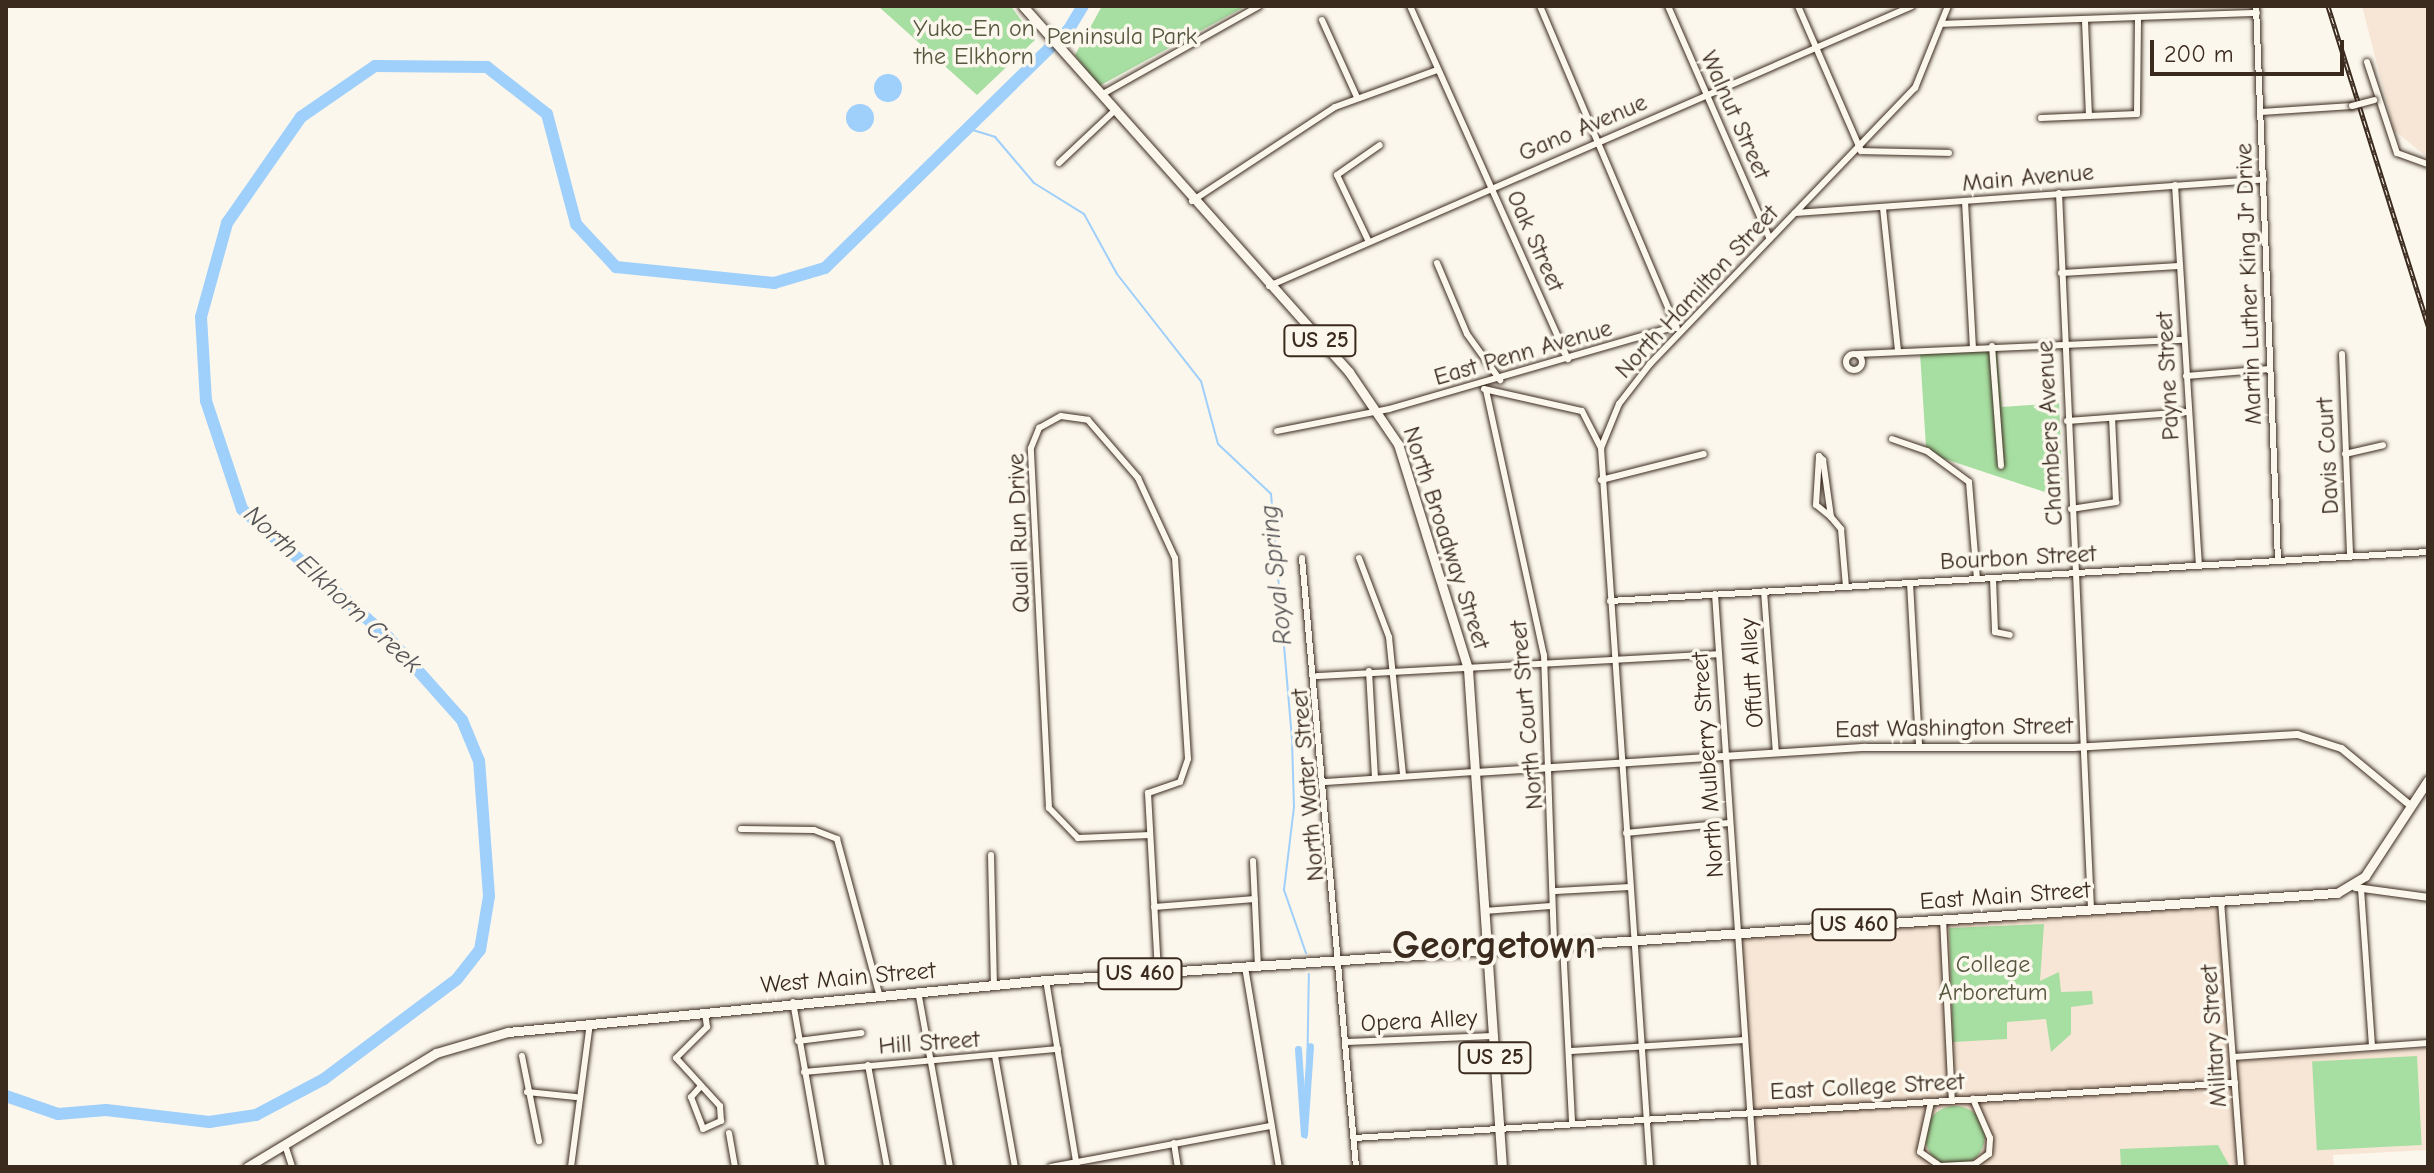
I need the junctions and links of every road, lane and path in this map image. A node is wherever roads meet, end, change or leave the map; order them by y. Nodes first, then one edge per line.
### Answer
1 (1023, 6) edge
2 (1259, 6) edge
3 (1410, 6) edge
4 (1540, 6) edge
5 (1668, 6) edge
6 (1798, 6) edge
7 (1912, 6) edge
8 (1948, 6) edge
9 (2256, 10) edge
10 (1322, 20) dead end
11 (2138, 20) junction
12 (2085, 21) junction
13 (1941, 24) junction
14 (1815, 48) junction
15 (2367, 62) dead end
16 (1437, 70) junction
17 (1706, 94) junction
18 (1098, 97) junction
19 (1357, 97) junction
20 (2376, 99) junction
21 (2261, 112) junction
22 (1112, 113) junction
23 (2089, 116) junction
24 (2041, 118) dead end
25 (1596, 142) junction
26 (1380, 145) dead end
27 (1857, 148) junction
28 (1949, 153) dead end
29 (1059, 163) dead end
30 (2428, 164) edge
31 (2264, 179) junction
32 (2175, 185) junction
33 (1491, 187) junction
34 (2059, 193) junction
35 (1192, 201) junction
36 (1965, 201) junction
37 (1883, 208) junction
38 (1795, 213) junction
39 (1770, 239) junction
40 (1368, 240) junction
41 (1437, 263) dead end
42 (2180, 266) junction
43 (2061, 273) junction
44 (1269, 286) junction
45 (1677, 329) junction
46 (2184, 340) junction
47 (2063, 345) junction
48 (1992, 346) junction
49 (1973, 347) junction
50 (1898, 350) junction
51 (1858, 354) dead end
52 (2342, 354) dead end
53 (1568, 359) junction
54 (2270, 369) junction
55 (2186, 376) junction
56 (1500, 380) junction
57 (1473, 386) junction
58 (1486, 390) junction
59 (1379, 411) junction
60 (2188, 412) junction
61 (1590, 416) junction
62 (2112, 418) junction
63 (2067, 421) junction
64 (1609, 422) junction
65 (1277, 431) dead end
66 (1892, 439) dead end
67 (2383, 445) dead end
68 (1601, 448) junction
69 (1704, 454) dead end
70 (2345, 454) junction
71 (2001, 466) dead end
72 (1601, 480) junction
73 (2071, 509) junction
74 (1831, 517) junction
75 (2428, 552) edge
76 (2350, 556) junction
77 (1302, 558) dead end
78 (1359, 558) dead end
79 (2278, 561) junction
80 (2199, 565) junction
81 (2074, 574) junction
82 (1977, 579) junction
83 (1993, 579) junction
84 (1910, 583) junction
85 (1846, 587) junction
86 (1764, 591) junction
87 (1715, 594) junction
88 (1610, 601) junction
89 (2010, 635) dead end
90 (1718, 654) junction
91 (1614, 659) junction
92 (1545, 662) junction
93 (1468, 666) junction
94 (1393, 669) junction
95 (1369, 671) junction
96 (1317, 676) junction
97 (1919, 745) junction
98 (2082, 746) junction
99 (1776, 753) junction
100 (1725, 756) junction
101 (1621, 762) junction
102 (1552, 767) junction
103 (1475, 772) junction
104 (1403, 776) junction
105 (1375, 778) junction
106 (2428, 780) edge
107 (1325, 782) junction
108 (2411, 806) junction
109 (1729, 823) junction
110 (741, 829) dead end
111 (1626, 833) junction
112 (1150, 835) junction
113 (991, 855) dead end
114 (1253, 861) dead end
115 (1630, 887) junction
116 (2358, 888) junction
117 (1556, 891) junction
118 (2428, 897) edge
119 (1255, 899) junction
120 (2221, 901) junction
121 (1551, 906) junction
122 (1154, 907) junction
123 (2091, 910) junction
124 (1484, 911) junction
125 (1943, 919) junction
126 (1737, 933) junction
127 (1634, 939) junction
128 (1559, 944) junction
129 (1487, 950) junction
130 (1341, 961) junction
131 (1258, 966) junction
132 (1245, 967) junction
133 (1158, 973) junction
134 (1046, 980) junction
135 (994, 984) junction
136 (918, 991) junction
137 (879, 994) junction
138 (793, 1002) junction
139 (705, 1012) junction
140 (590, 1023) junction
141 (861, 1033) dead end
142 (1493, 1036) junction
143 (1745, 1040) junction
144 (798, 1041) junction
145 (1347, 1042) junction
146 (2428, 1043) edge
147 (1641, 1045) junction
148 (2372, 1047) junction
149 (1058, 1049) junction
150 (1571, 1051) junction
151 (522, 1056) dead end
152 (995, 1056) junction
153 (2233, 1057) junction
154 (930, 1061) junction
155 (868, 1065) junction
156 (804, 1072) junction
157 (2235, 1083) junction
158 (701, 1086) junction
159 (527, 1092) junction
160 (576, 1097) junction
161 (1973, 1099) junction
162 (1952, 1100) junction
163 (1931, 1102) junction
164 (1749, 1112) junction
165 (1647, 1119) junction
166 (1572, 1124) junction
167 (1271, 1126) junction
168 (1500, 1129) junction
169 (729, 1133) dead end
170 (1354, 1138) junction
171 (539, 1141) dead end
172 (1174, 1143) junction
173 (286, 1148) junction
174 (1077, 1165) edge
175 (247, 1167) edge
176 (292, 1167) edge
177 (571, 1167) edge
178 (735, 1167) edge
179 (822, 1167) edge
180 (887, 1167) edge
181 (950, 1167) edge
182 (1015, 1167) edge
183 (1051, 1167) edge
184 (1178, 1167) edge
185 (1279, 1167) edge
186 (1356, 1167) edge
187 (1502, 1167) edge
188 (1650, 1167) edge
189 (1754, 1167) edge
190 (2241, 1167) edge

1 - 18 main road, North Broadway Street / US 25
2 - 18 street
3 - 16 street, Oak Street
4 - 25 street
5 - 17 street, Walnut Street
6 - 14 street
7 - 14 street, Gano Avenue
8 - 13 street, North Hamilton Street
9 - 11 street
9 - 21 street, Martin Luther King Jr Drive
10 - 19 street
11 - 12 street
11 - 23 street
12 - 13 street
12 - 23 street
13 - 27 street, North Hamilton Street
14 - 17 street, Gano Avenue
14 - 27 street
15 - 20 street
16 - 19 street
16 - 33 street, Oak Street
17 - 25 street, Gano Avenue
17 - 39 street, Walnut Street
18 - 22 main road, North Broadway Street / US 25
19 - 35 street
20 - 21 street, bridge
20 - 30 street
21 - 31 street, Martin Luther King Jr Drive
22 - 29 street
22 - 35 main road, North Broadway Street / US 25
23 - 24 street
25 - 33 street, Gano Avenue
25 - 45 street
26 - 40 street
27 - 28 street
27 - 38 street, North Hamilton Street
31 - 32 street, Main Avenue
31 - 54 street, Martin Luther King Jr Drive
32 - 34 street, Main Avenue
32 - 42 street, Payne Street
33 - 40 street, Gano Avenue
33 - 53 street, Oak Street
34 - 36 street, Main Avenue
34 - 43 street, Chambers Avenue
35 - 44 main road, North Broadway Street / US 25
36 - 37 street, Main Avenue
36 - 49 street
37 - 38 street, Main Avenue
37 - 50 street
38 - 39 street, North Hamilton Street
39 - 45 street, North Hamilton Street
40 - 44 street, Gano Avenue
41 - 56 street
42 - 43 street
42 - 46 street, Payne Street
43 - 47 street, Chambers Avenue
44 - 59 main road, North Broadway Street / US 25
45 - 53 street, East Penn Avenue
45 - 64 street, North Hamilton Street
46 - 47 street
46 - 55 street, Payne Street
47 - 48 street
47 - 63 street, Chambers Avenue
48 - 49 street
48 - 71 street
49 - 50 street
50 - 51 street
52 - 70 street, Davis Court
53 - 56 street, East Penn Avenue
54 - 55 street
54 - 79 street, Martin Luther King Jr Drive
55 - 60 street, Payne Street
56 - 57 street, East Penn Avenue
57 - 58 street
57 - 59 street, East Penn Avenue
58 - 61 street
58 - 92 street, North Court Street
59 - 65 street, East Penn Avenue
59 - 93 main road, North Broadway Street / US 25
60 - 62 street
60 - 80 street, Payne Street
61 - 64 street
61 - 68 street
62 - 63 street
62 - 73 street
63 - 73 street, Chambers Avenue
64 - 68 street, North Hamilton Street
66 - 82 street
67 - 70 street
68 - 72 street, North Hamilton Street
69 - 72 street
70 - 76 street, Davis Court
72 - 88 street, North Hamilton Street
73 - 81 street, Chambers Avenue
74 - 74 street
74 - 85 street
75 - 76 street, Bourbon Street
76 - 79 street, Bourbon Street
77 - 96 street, North Water Street
78 - 94 street
79 - 80 street, Bourbon Street
80 - 81 street, Bourbon Street
81 - 83 street, Bourbon Street
81 - 98 street, Chambers Avenue
82 - 83 street, Bourbon Street
82 - 84 street, Bourbon Street
83 - 89 street
84 - 85 street, Bourbon Street
84 - 97 street
85 - 86 street, Bourbon Street
86 - 87 street, Bourbon Street
86 - 99 street, Offutt Alley
87 - 88 street, Bourbon Street
87 - 90 street, North Mulberry Street
88 - 91 street, North Hamilton Street
90 - 91 street
90 - 100 street, North Mulberry Street
91 - 92 street
91 - 101 street, North Hamilton Street
92 - 93 street
92 - 102 street, North Court Street
93 - 94 street
93 - 103 main road, North Broadway Street / US 25
94 - 95 street
94 - 104 street
95 - 96 street
95 - 105 street
96 - 107 street, North Water Street
97 - 98 street, East Washington Street
97 - 99 street, East Washington Street
98 - 108 street, East Washington Street
98 - 123 street, Chambers Avenue
99 - 100 street, East Washington Street
100 - 101 street, East Washington Street
100 - 109 street, North Mulberry Street
101 - 102 street, East Washington Street
101 - 111 street, North Hamilton Street
102 - 103 street, East Washington Street
102 - 117 street, North Court Street
103 - 104 street
103 - 124 main road, US 25
104 - 105 street
105 - 107 street
106 - 108 main road
107 - 130 street, North Water Street
108 - 116 main road
109 - 111 street
109 - 126 street, North Mulberry Street
110 - 137 street
111 - 115 street, North Hamilton Street
112 - 112 street, Quail Run Drive
112 - 122 street
113 - 135 street
114 - 119 street
115 - 117 street
115 - 127 street, North Hamilton Street
116 - 118 street, East Main Street
116 - 120 main road, East Main Street / US 460
116 - 148 street
117 - 121 street, North Court Street
119 - 122 street
119 - 131 street
120 - 123 main road, East Main Street / US 460
120 - 153 street, Military Street
121 - 124 street
121 - 128 street, North Court Street
122 - 133 street
123 - 125 main road, East Main Street / US 460
124 - 129 main road, US 25
125 - 126 main road, East Main Street / US 460
125 - 162 street
126 - 127 main road, East Main Street / US 460
126 - 143 street, North Mulberry Street
127 - 128 main road, East Main Street / US 460
127 - 147 street, North Hamilton Street
128 - 129 main road, East Main Street / US 460
128 - 150 street, North Court Street
129 - 130 main road, West Main Street / US 460
129 - 142 main road, US 25
130 - 131 main road, West Main Street / US 460
130 - 145 street, North Water Street
131 - 132 main road, West Main Street / US 460
132 - 133 main road, West Main Street / US 460
132 - 167 street
133 - 134 main road, West Main Street / US 460
134 - 135 main road, West Main Street / US 460
134 - 149 street
135 - 136 main road, West Main Street / US 460
136 - 137 main road, West Main Street / US 460
136 - 154 street
137 - 138 main road, West Main Street / US 460
138 - 139 main road, West Main Street / US 460
138 - 144 street
139 - 140 main road, West Main Street / US 460
139 - 158 street
140 - 160 street
140 - 173 main road, West Main Street / US 460
141 - 144 street
142 - 145 street, Opera Alley
142 - 168 main road, US 25
143 - 147 street
143 - 164 street, North Mulberry Street
144 - 156 street
145 - 170 street, North Water Street
146 - 148 street
147 - 150 street
147 - 165 street, North Hamilton Street
148 - 153 street
149 - 152 street, Hill Street
149 - 174 street
150 - 166 street, North Court Street
151 - 159 street
152 - 154 street, Hill Street
152 - 182 street
153 - 157 street, Military Street
154 - 155 street, Hill Street
154 - 181 street
155 - 156 street, Hill Street
155 - 180 street
156 - 179 street
157 - 161 street, East College Street
157 - 190 street, Military Street
158 - 158 street
159 - 160 street
159 - 171 street
160 - 177 street
161 - 162 street, East College Street
161 - 163 street
162 - 163 street, East College Street
163 - 164 street, East College Street
164 - 165 street, East College Street
164 - 189 street, North Mulberry Street
165 - 166 street, East College Street
165 - 188 street, North Hamilton Street
166 - 168 street, East College Street
167 - 172 street
167 - 185 street
168 - 170 street, East College Street
168 - 187 main road, US 25
169 - 178 street
170 - 186 street, North Water Street
172 - 174 street
172 - 184 street
173 - 175 main road, West Main Street / US 460
173 - 176 street
174 - 183 street

